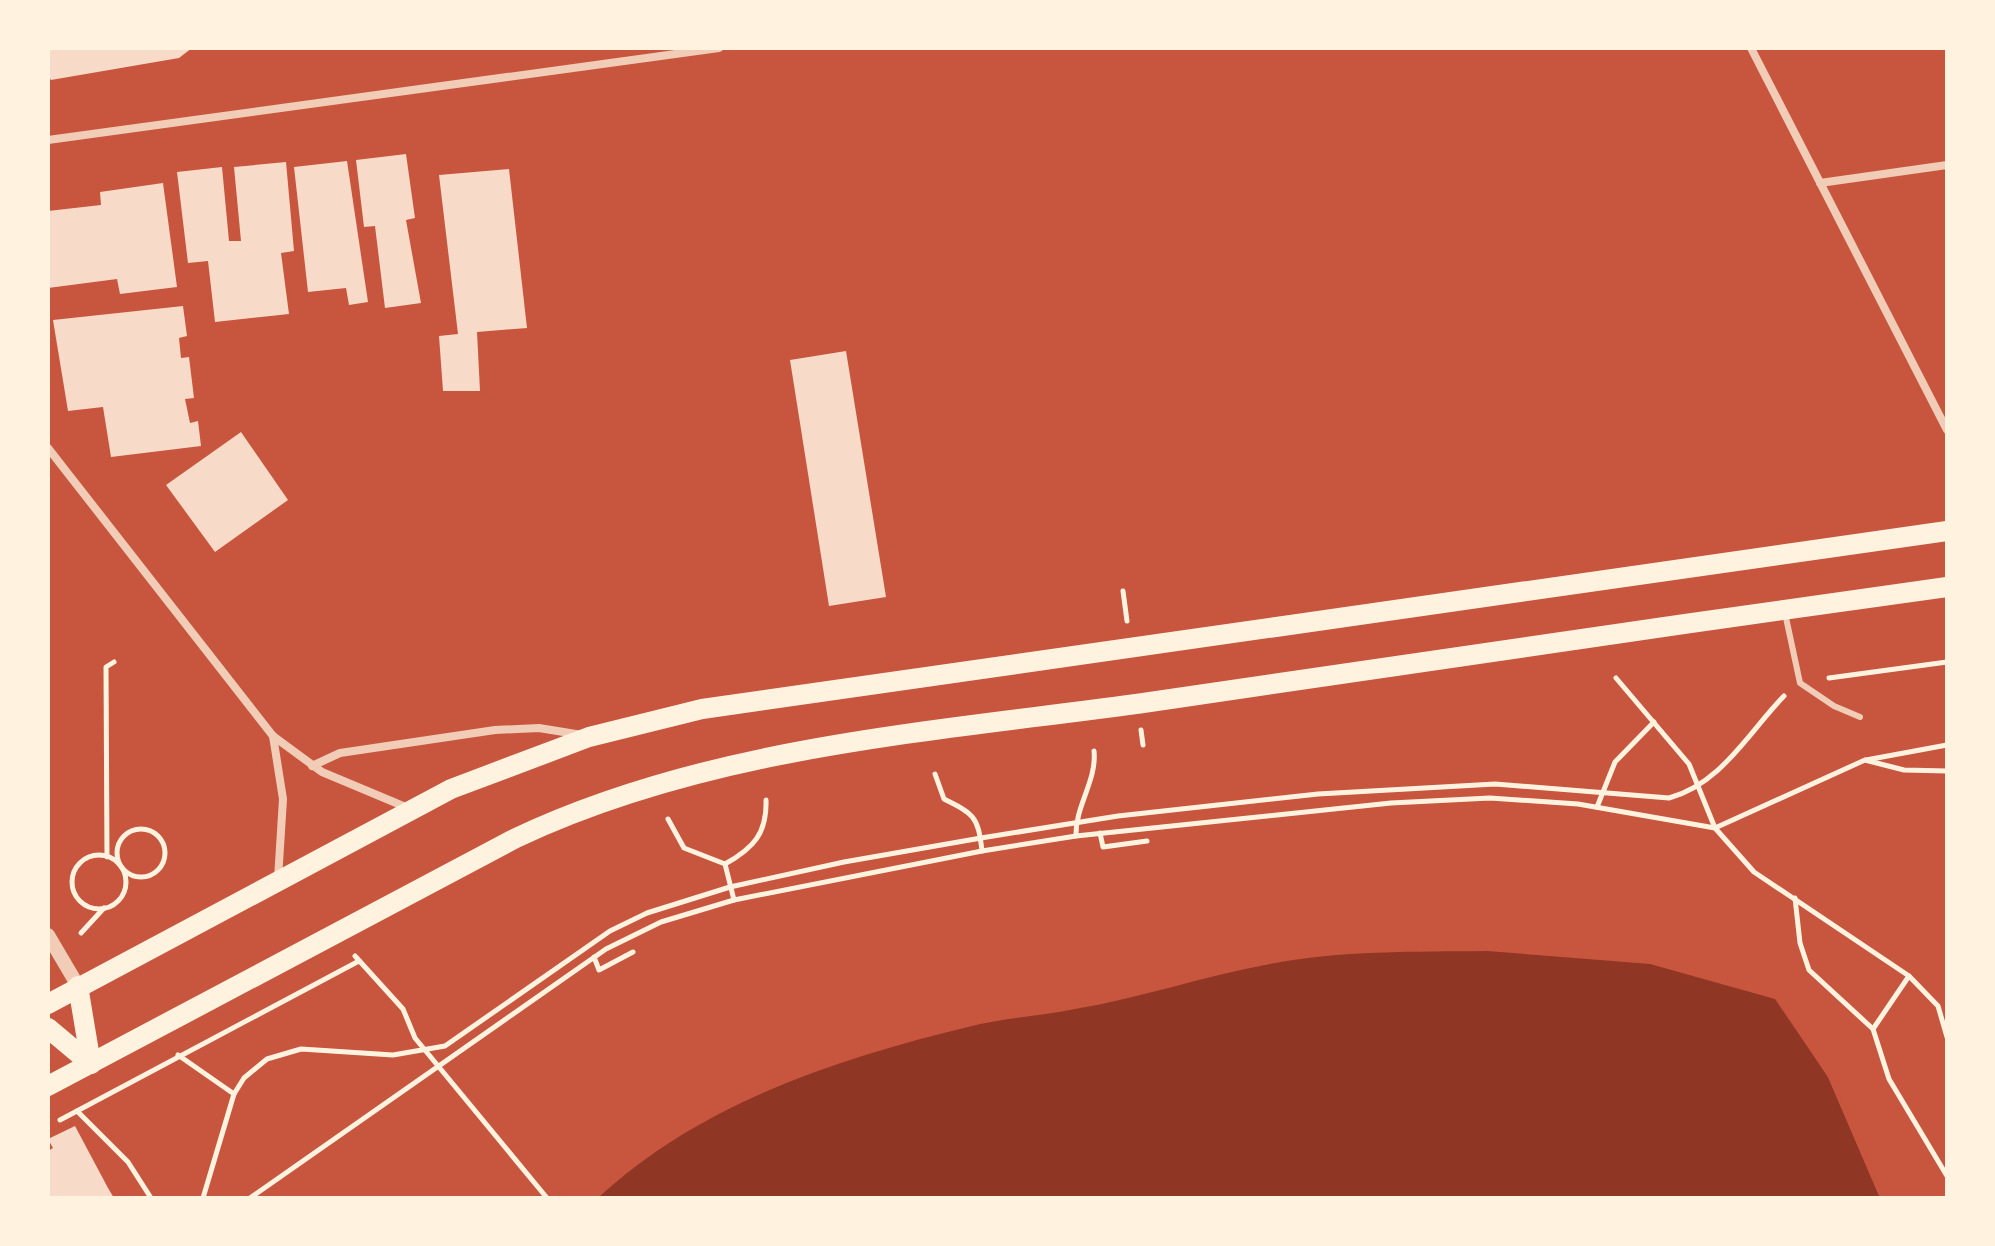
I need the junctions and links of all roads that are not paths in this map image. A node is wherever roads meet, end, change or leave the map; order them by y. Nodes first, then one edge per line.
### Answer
1 (719, 48) edge
2 (1751, 48) edge
3 (48, 140) edge
4 (1947, 165) edge
5 (1820, 183) junction
6 (1947, 430) edge
7 (48, 448) edge
8 (1947, 531) edge
9 (1947, 587) edge
10 (1785, 611) junction
11 (1860, 717) dead end
12 (273, 736) junction
13 (589, 737) junction
14 (312, 766) junction
15 (412, 809) junction
16 (278, 880) junction
17 (48, 935) edge
18 (78, 986) junction
19 (48, 1004) edge
20 (48, 1028) edge
21 (91, 1064) junction
22 (48, 1086) edge

1 - 3 street
2 - 5 street
4 - 5 street
5 - 6 street
7 - 12 street
8 - 13 main road
9 - 10 main road
10 - 11 lane
10 - 21 main road
12 - 14 street
12 - 16 street
13 - 14 street
13 - 15 main road
14 - 15 street
15 - 16 main road
16 - 18 main road
17 - 18 street
18 - 19 main road
18 - 21 main road
20 - 21 main road
21 - 22 main road

